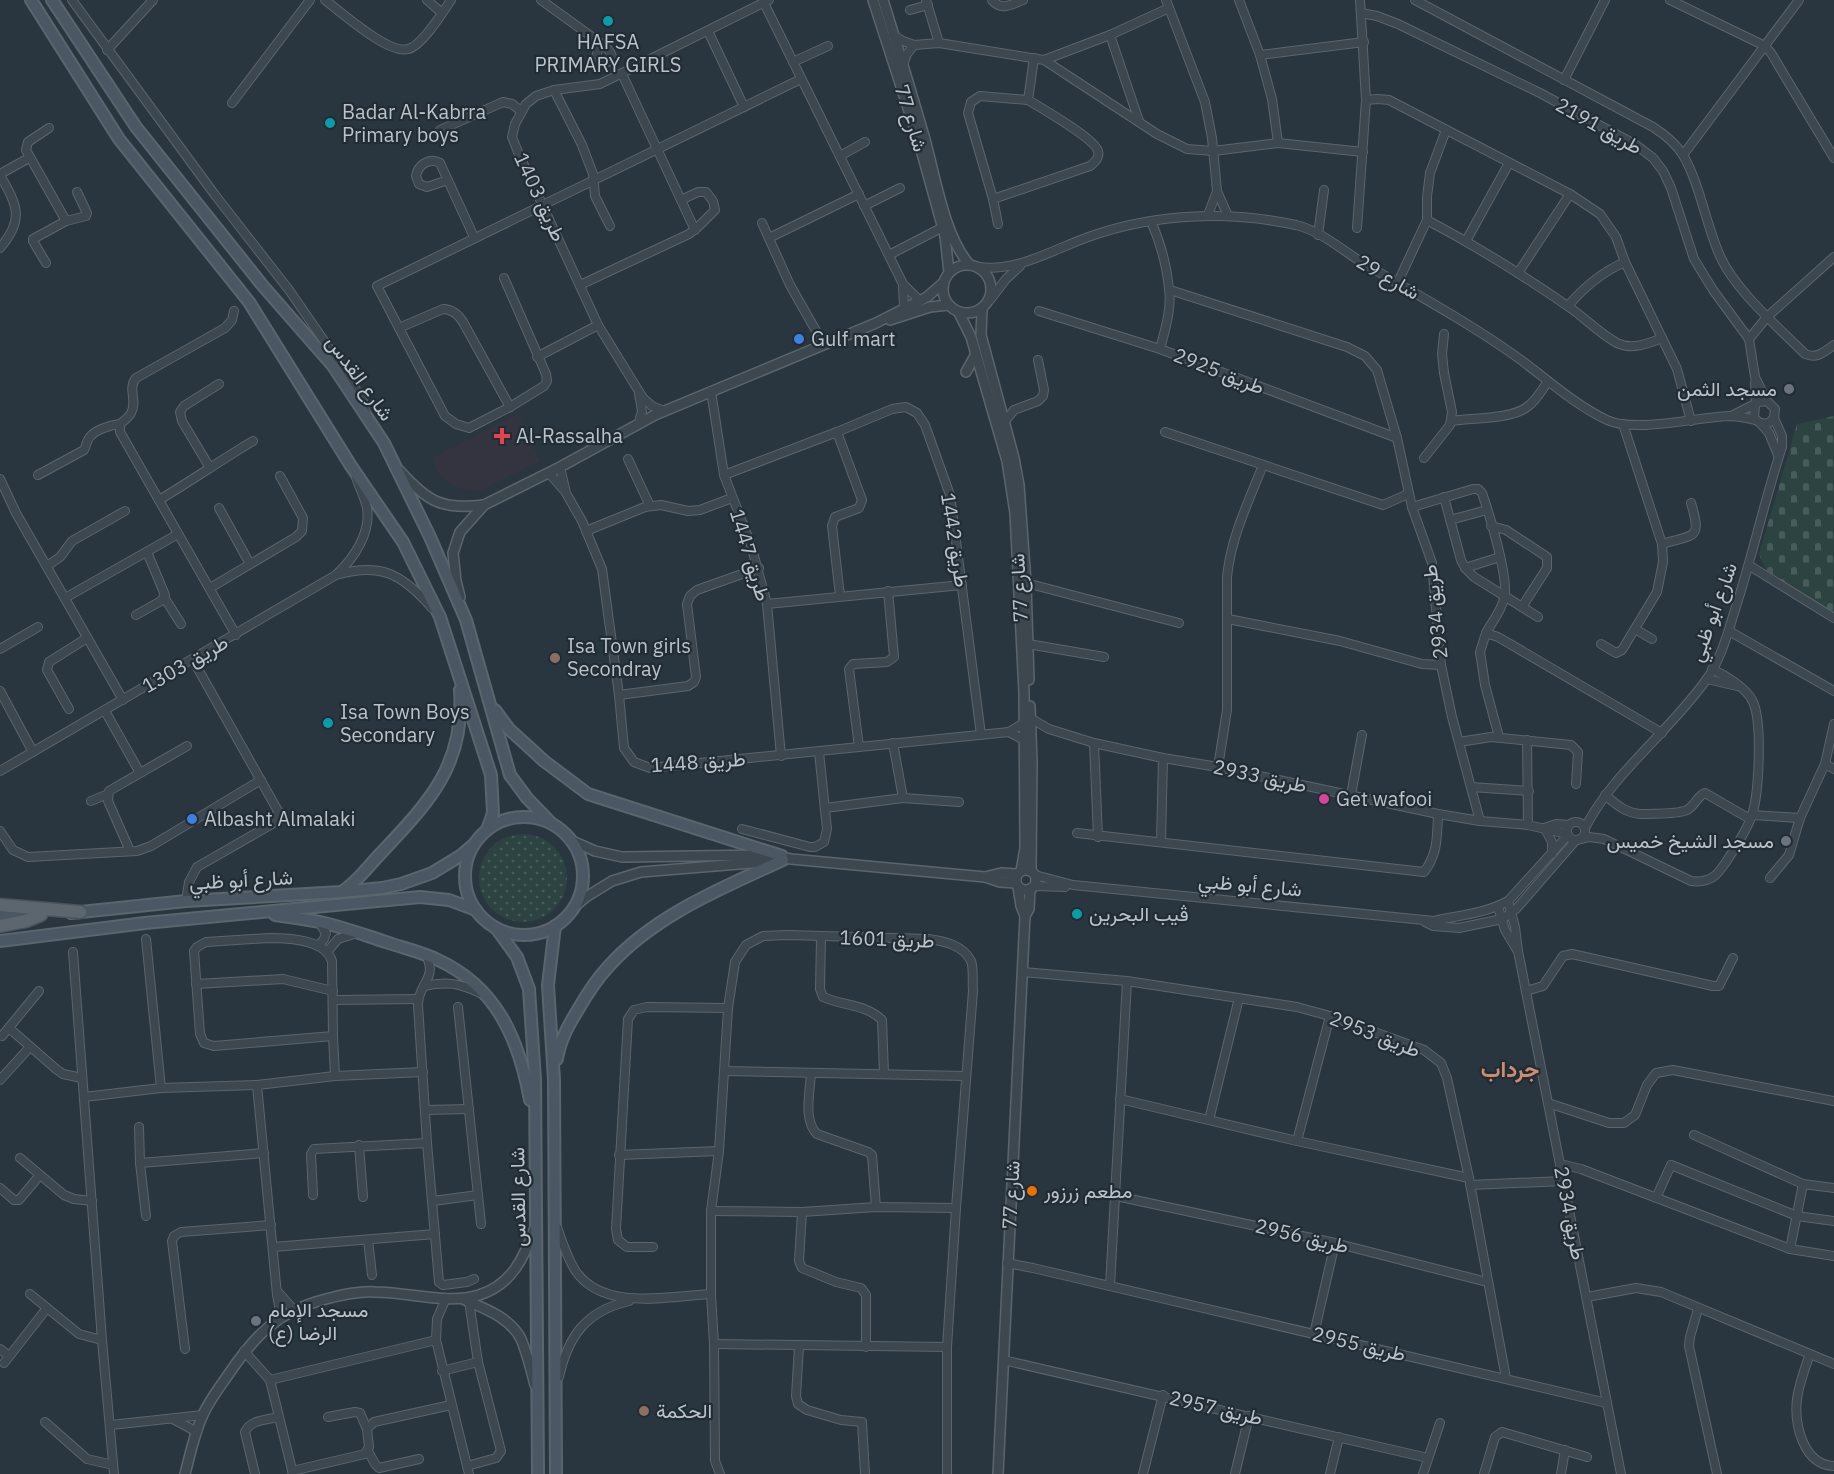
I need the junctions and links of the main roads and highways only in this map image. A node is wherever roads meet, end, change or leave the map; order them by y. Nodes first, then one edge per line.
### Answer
1 (31, 0) edge
2 (52, 0) edge
3 (456, 668) junction
4 (490, 703) junction
5 (552, 824) junction
6 (487, 830) junction
7 (473, 845) junction
8 (341, 892) junction
9 (0, 905) edge
10 (476, 910) junction
11 (80, 912) junction
12 (260, 913) junction
13 (41, 915) junction
14 (0, 916) edge
15 (0, 926) edge
16 (555, 926) junction
17 (496, 928) junction
18 (0, 941) edge
19 (554, 1080) junction
20 (535, 1130) junction
21 (538, 1474) edge
22 (556, 1474) edge

1 - 3 main road
2 - 4 main road, شارع القدس
3 - 6 main road
3 - 8 main road
4 - 5 main road, شارع القدس
4 - 19 main road
5 - 6 main road
5 - 16 main road
6 - 7 main road
7 - 8 main road, شارع أبو ظبي
7 - 10 main road
8 - 11 main road, شارع أبو ظبي
9 - 11 main road
10 - 12 main road, شارع أبو ظبي
10 - 17 main road
11 - 13 main road, شارع أبو ظبي
12 - 18 main road, شارع أبو ظبي
12 - 20 main road
13 - 14 main road, شارع أبو ظبي
13 - 15 main road
16 - 17 main road
16 - 19 main road, شارع القدس
17 - 20 main road, شارع القدس
19 - 22 main road, شارع القدس
20 - 21 main road, شارع القدس

